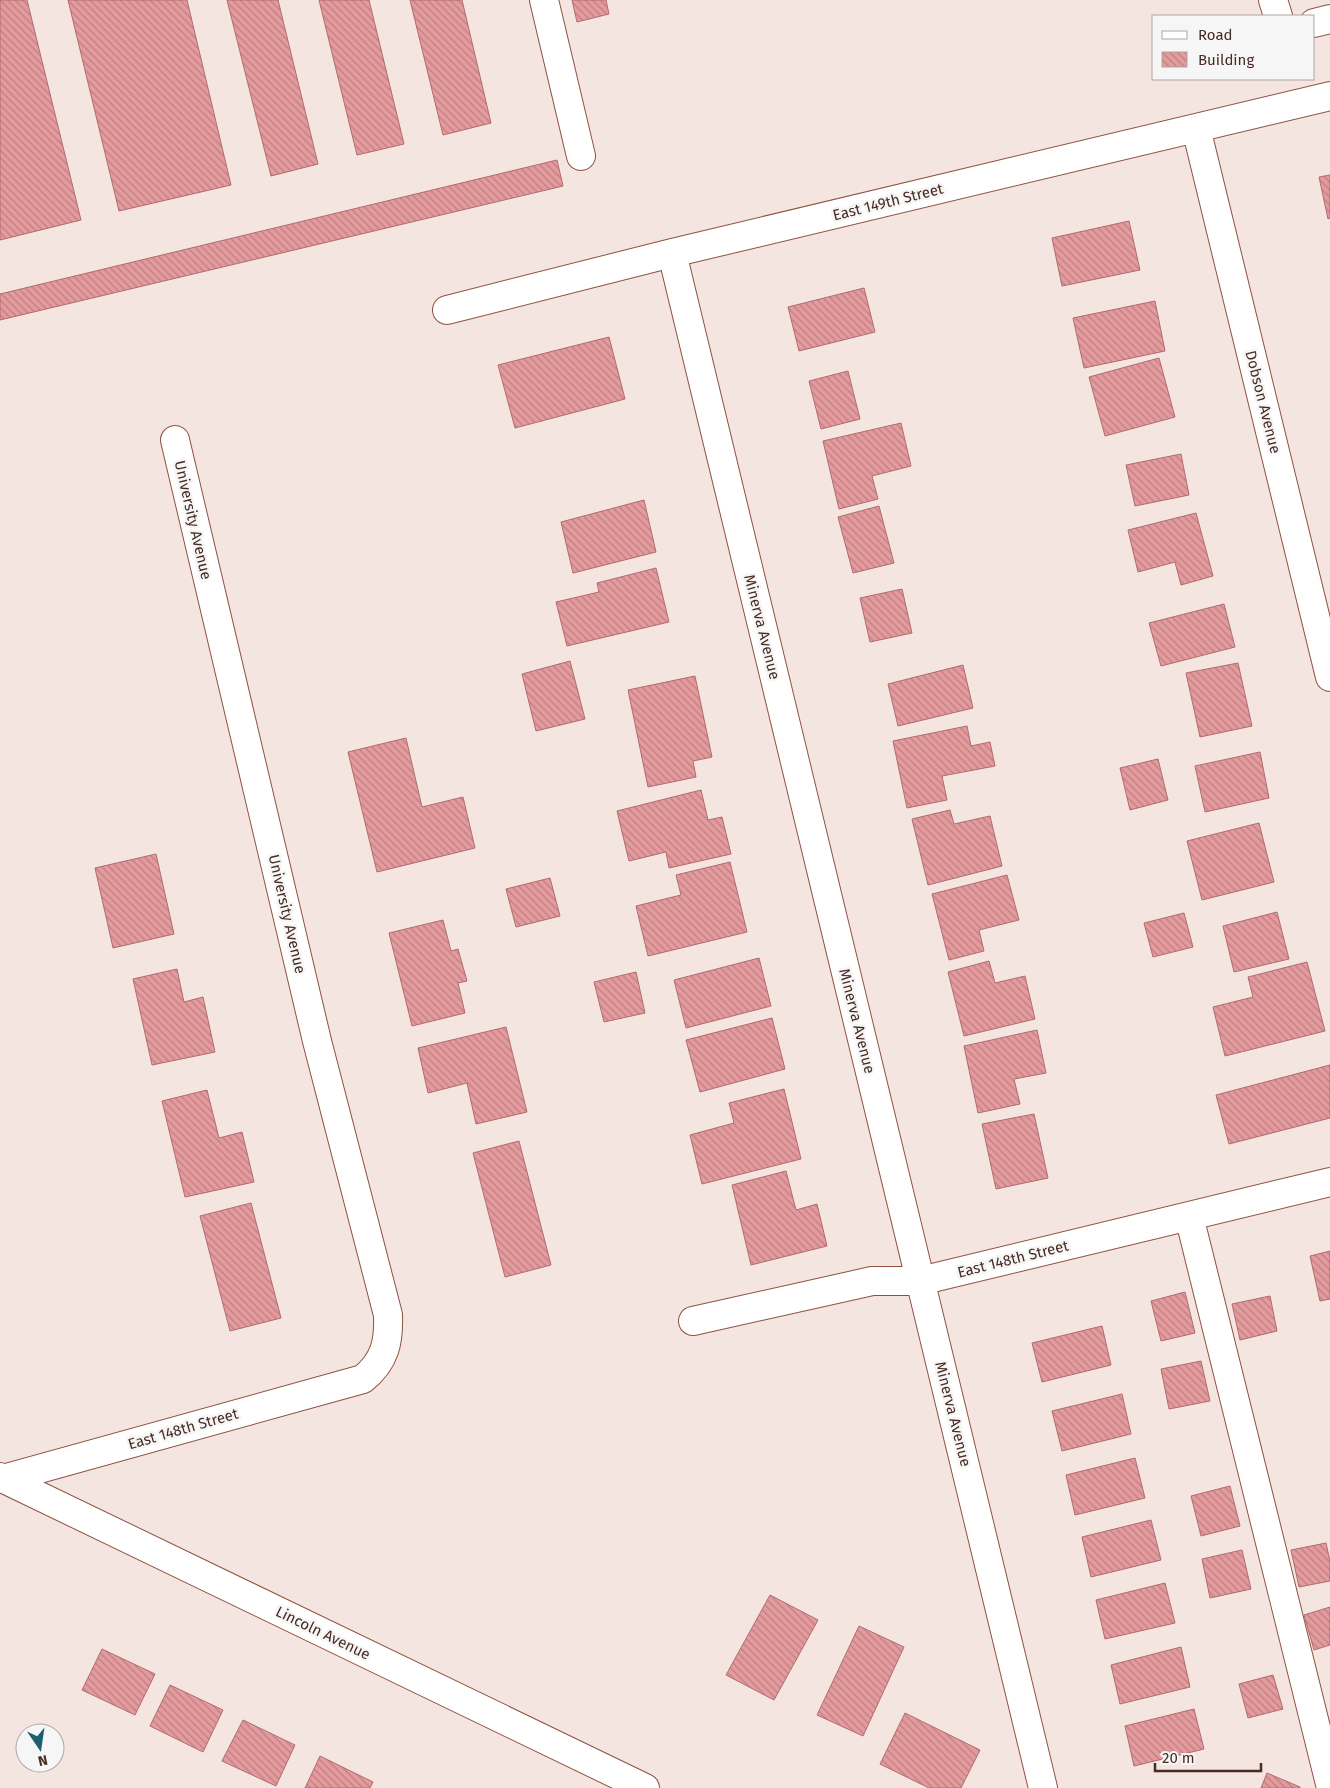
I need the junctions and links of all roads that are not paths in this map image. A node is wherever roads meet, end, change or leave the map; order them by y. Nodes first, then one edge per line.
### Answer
1 (544, 0) edge
2 (1274, 0) edge
3 (1278, 15) edge
4 (1330, 19) edge
5 (1315, 23) edge
6 (1330, 96) edge
7 (1196, 128) junction
8 (582, 156) dead end
9 (672, 254) junction
10 (447, 310) dead end
11 (175, 440) dead end
12 (1330, 677) edge
13 (1330, 1182) edge
14 (1189, 1216) junction
15 (920, 1281) junction
16 (693, 1321) dead end
17 (363, 1379) joint
18 (2, 1478) edge
19 (1330, 1784) edge
20 (645, 1788) edge
21 (1043, 1788) edge

1 - 8 street
2 - 3 street
4 - 5 street
6 - 7 street, East 149th Street
7 - 9 street, East 149th Street
7 - 12 street, Dobson Avenue
9 - 10 street, East 149th Street
9 - 15 street, Minerva Avenue
11 - 17 street, University Avenue
13 - 14 street, East 148th Street
14 - 15 street, East 148th Street
14 - 19 street
15 - 16 street, East 148th Street
15 - 21 street, Minerva Avenue
17 - 18 street, East 148th Street
18 - 20 street, Lincoln Avenue

